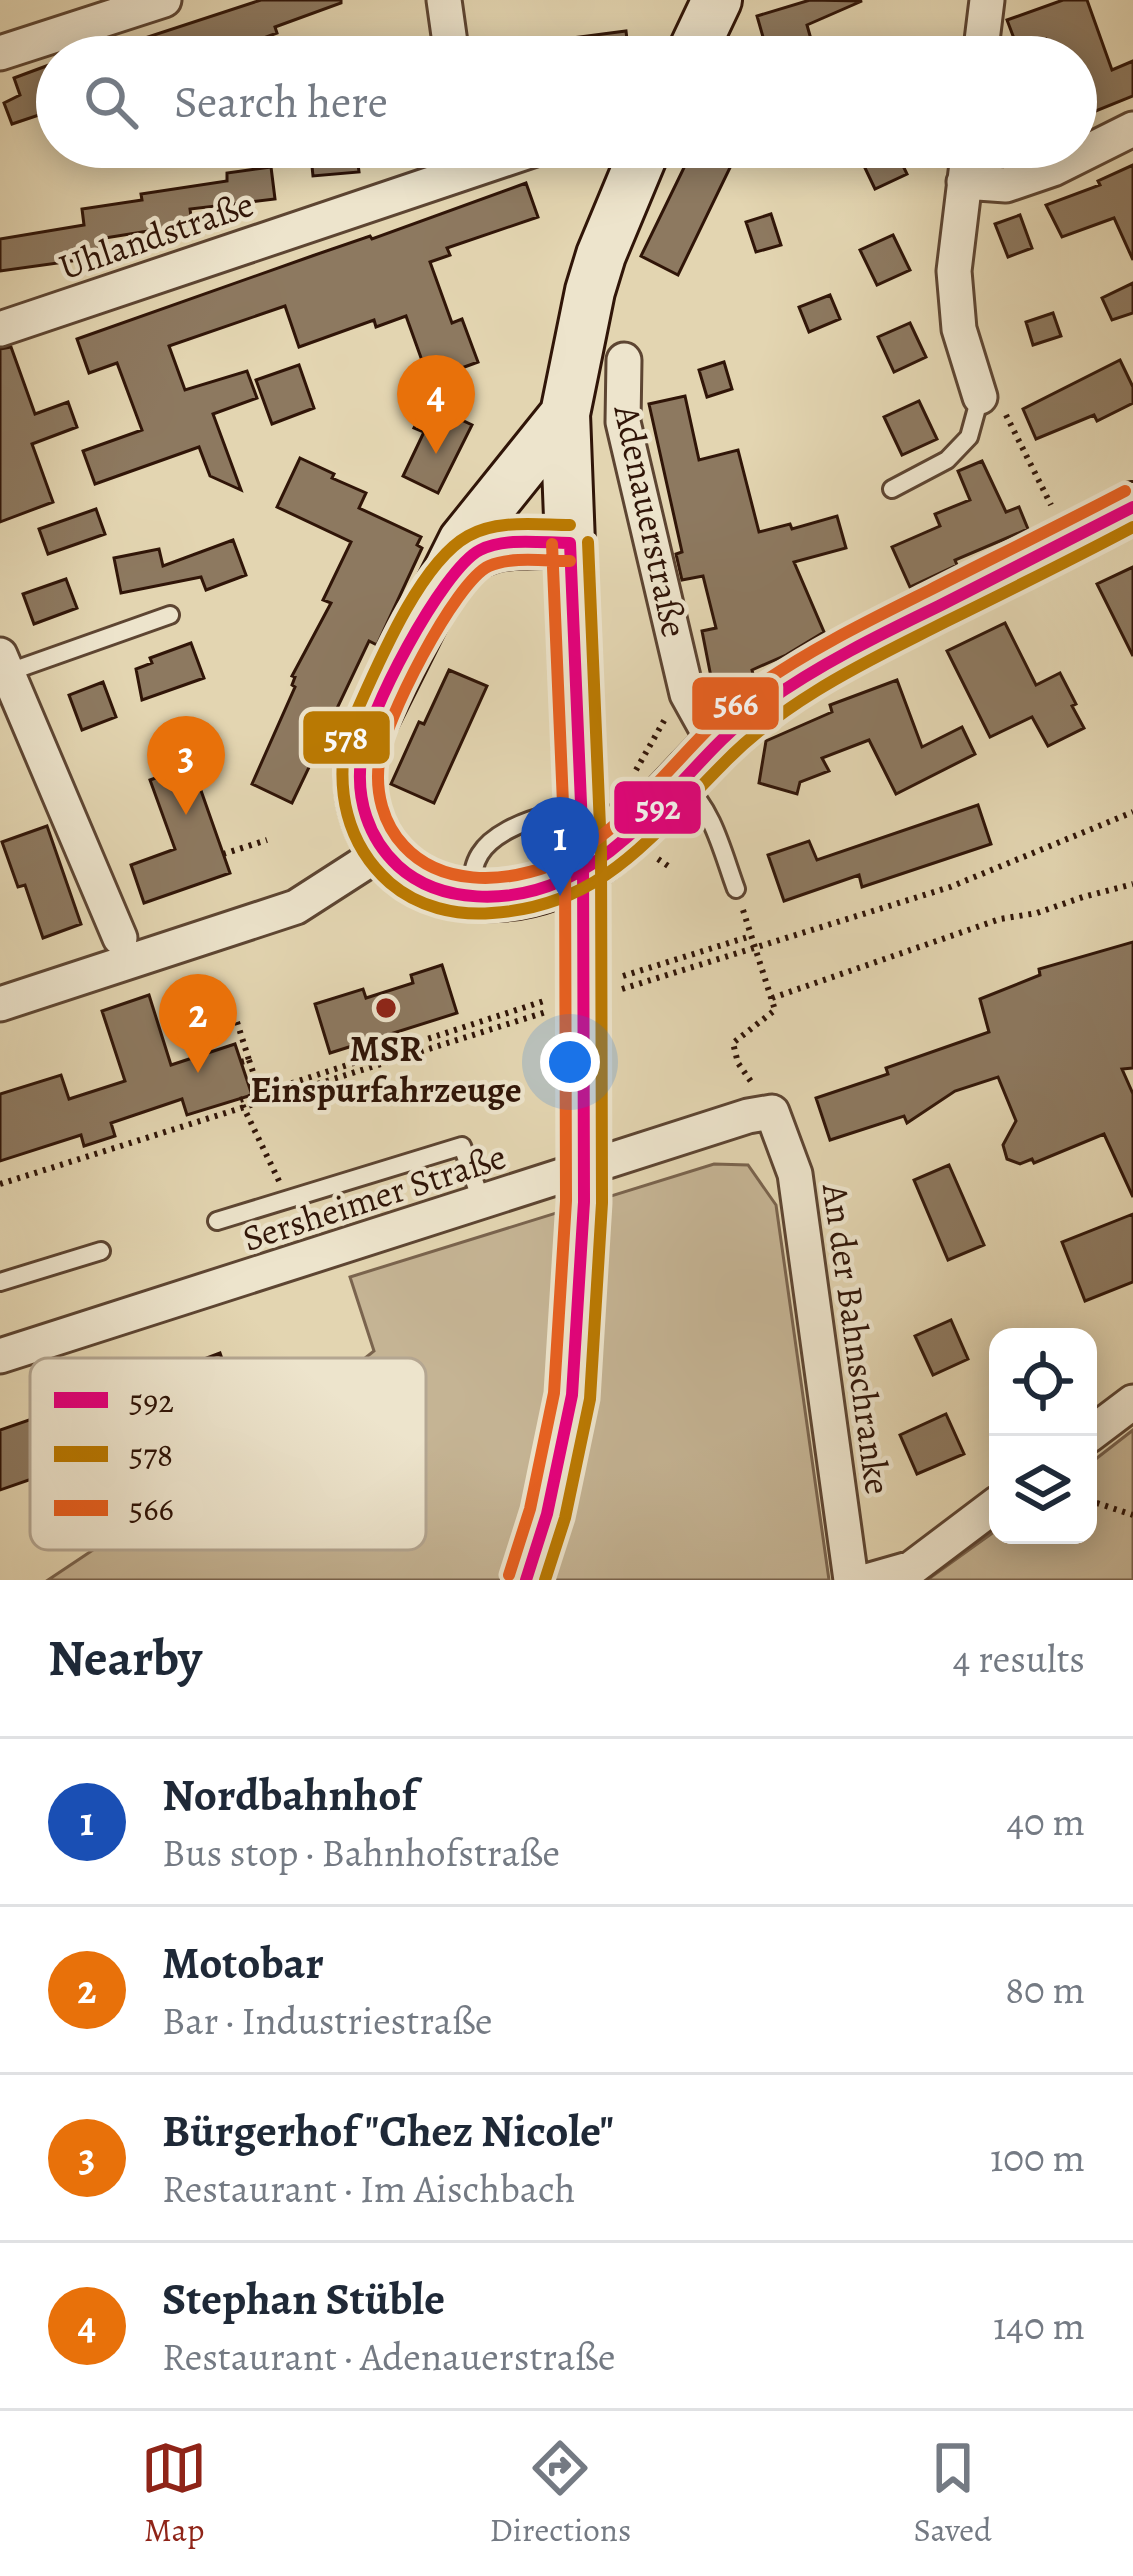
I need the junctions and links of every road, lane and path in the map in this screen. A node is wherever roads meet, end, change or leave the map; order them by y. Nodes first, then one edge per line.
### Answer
1 (164, 0) edge
2 (444, 0) edge
3 (717, 0) edge
4 (987, 0) edge
5 (53, 36) edge
6 (449, 36) edge
7 (700, 36) edge
8 (983, 36) edge
9 (36, 41) edge
10 (0, 53) edge
11 (1133, 129) edge
12 (1097, 147) edge
13 (446, 168) edge
14 (628, 168) edge
15 (966, 168) edge
16 (1055, 168) edge
17 (964, 182) junction
18 (0, 329) edge
19 (624, 360) dead end
20 (980, 397) junction
21 (565, 414) junction
22 (892, 489) dead end
23 (1047, 496) dead end
24 (1133, 507) edge
25 (570, 543) junction
26 (441, 586) junction
27 (170, 615) dead end
28 (4, 663) edge
29 (687, 694) junction
30 (719, 744) junction
31 (682, 782) junction
32 (624, 823) junction
33 (267, 840) dead end
34 (383, 851) junction
35 (223, 854) dead end
36 (1133, 884) edge
37 (736, 890) joint
38 (470, 896) junction
39 (751, 935) junction
40 (120, 938) dead end
41 (608, 981) dead end
42 (566, 994) dead end
43 (772, 998) junction
44 (0, 1004) edge
45 (237, 1022) dead end
46 (256, 1095) junction
47 (772, 1112) junction
48 (287, 1199) junction
49 (483, 1203) junction
50 (217, 1222) dead end
51 (101, 1251) dead end
52 (0, 1282) edge
53 (0, 1356) edge
54 (1133, 1402) edge
55 (1097, 1429) edge
56 (1097, 1503) edge
57 (989, 1510) edge
58 (1133, 1514) edge
59 (526, 1580) edge
60 (851, 1580) edge
61 (871, 1580) edge

1 - 5 street
2 - 6 street
3 - 7 main road
4 - 8 street
9 - 10 street
11 - 12 street
13 - 18 street, Uhlandstraße
14 - 21 main road, Adenauerstraße
15 - 17 street
16 - 17 street
17 - 20 street
19 - 29 street, Adenauerstraße
20 - 22 lane
20 - 23 path
21 - 25 main road, Adenauerstraße
21 - 26 main road
24 - 30 main road
25 - 26 main road
25 - 59 main road, Adenauerstraße, bridge
26 - 34 main road
27 - 28 lane
28 - 40 street
29 - 30 street, Adenauerstraße
29 - 32 path
30 - 31 main road
31 - 32 main road
31 - 37 lane
32 - 38 main road
32 - 38 lane
33 - 35 path
34 - 38 main road
34 - 44 street
36 - 43 path
37 - 39 path
39 - 41 path
39 - 43 path
42 - 46 path
43 - 47 path
45 - 46 path
46 - 48 path
47 - 49 street, Sersheimer Straße
47 - 60 street, An der Bahnschranke
48 - 49 lane
48 - 50 lane
49 - 53 street, Sersheimer Straße
51 - 52 lane
54 - 55 street
56 - 58 path
57 - 61 street

